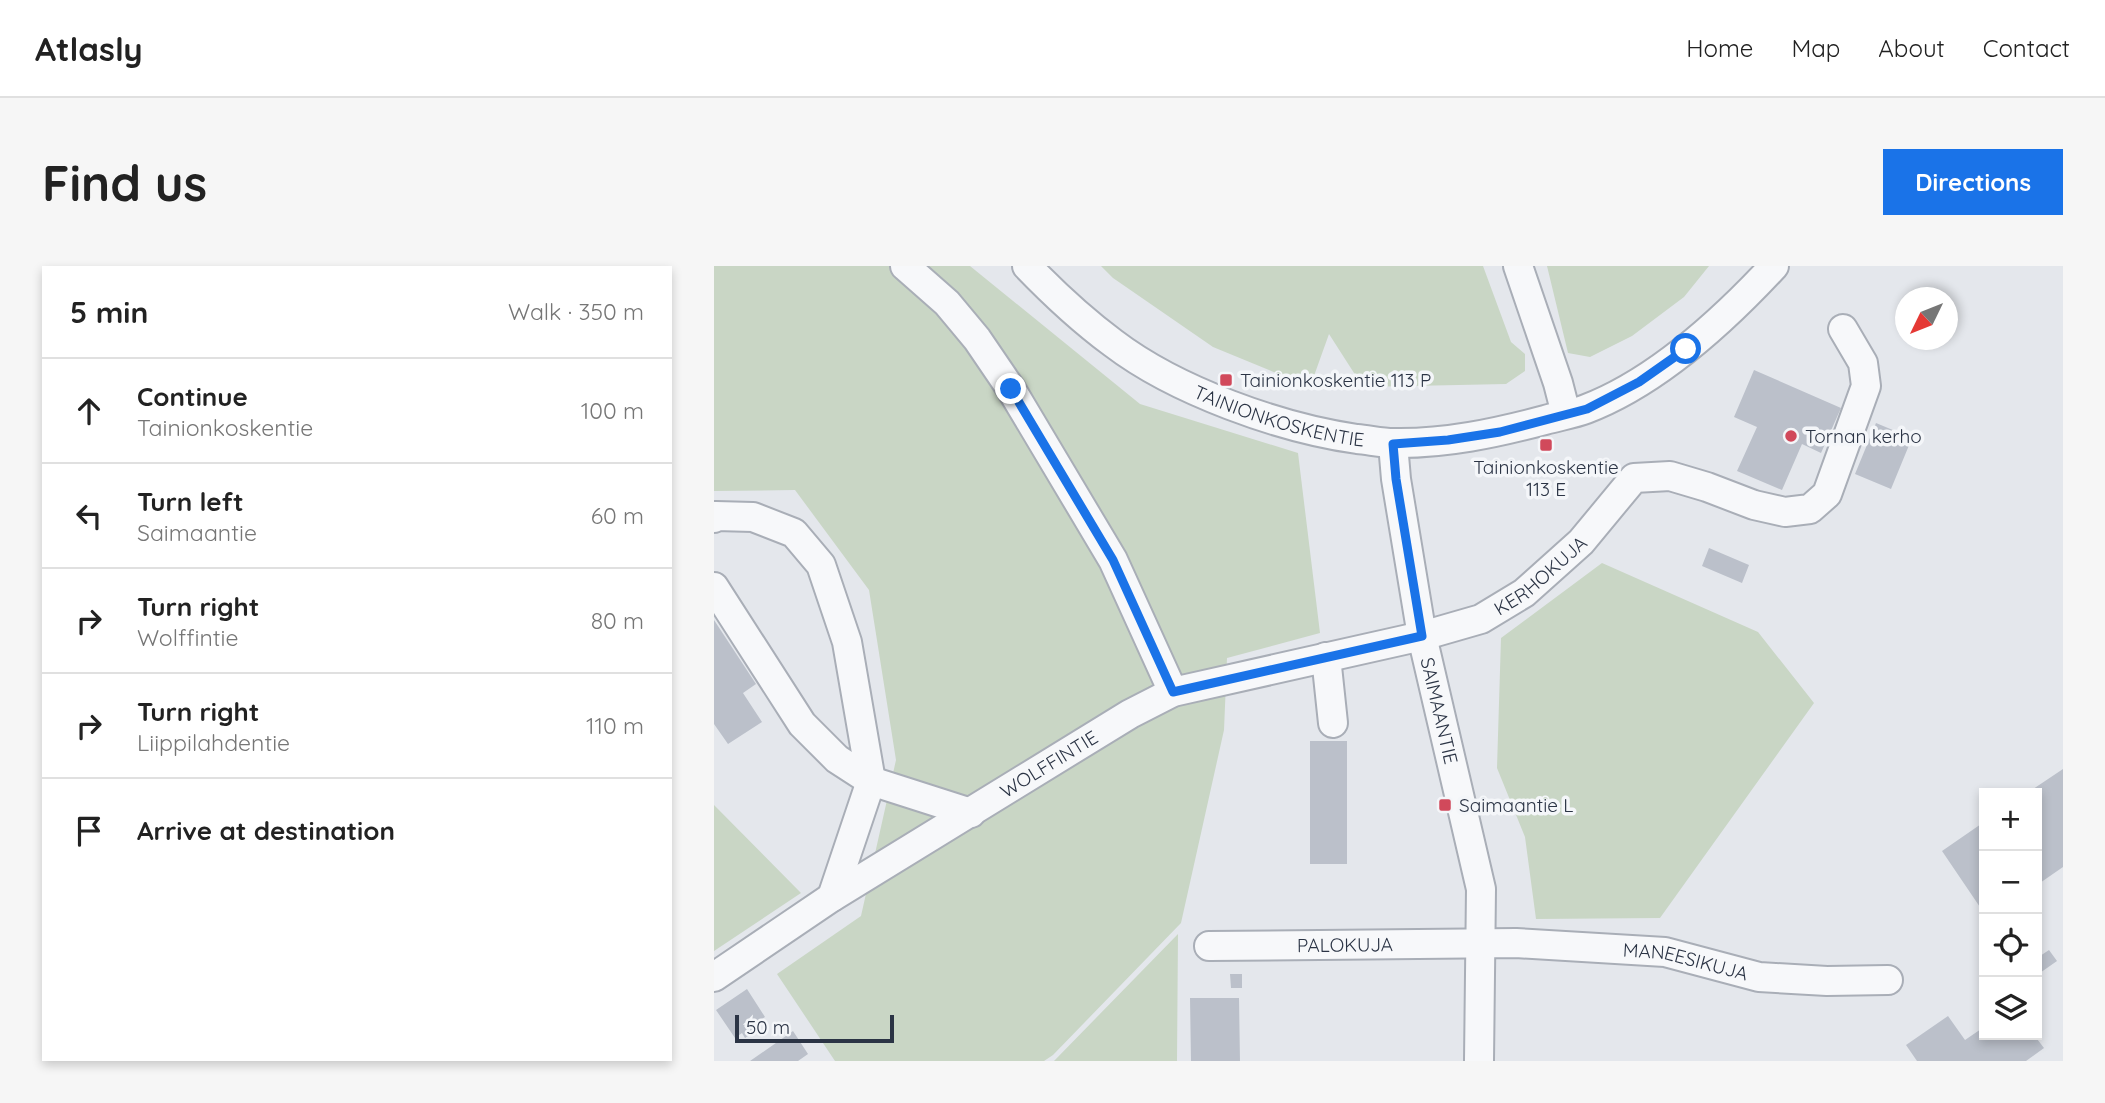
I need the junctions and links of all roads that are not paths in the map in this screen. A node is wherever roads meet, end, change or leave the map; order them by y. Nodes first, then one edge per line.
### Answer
1 (905, 266) edge
2 (1027, 266) edge
3 (1518, 266) edge
4 (1774, 266) edge
5 (1843, 329) dead end
6 (1566, 414) junction
7 (1393, 444) junction
8 (715, 516) edge
9 (714, 587) edge
10 (1422, 636) junction
11 (1326, 657) junction
12 (1173, 692) junction
13 (1333, 723) dead end
14 (871, 781) junction
15 (971, 813) junction
16 (832, 897) junction
17 (1482, 944) junction
18 (1209, 946) dead end
19 (714, 977) edge
20 (1888, 980) dead end
21 (1479, 1061) edge

1 - 12 street
2 - 7 street, TAINIONKOSKENTIE
3 - 6 street
4 - 6 street, TAINIONKOSKENTIE
5 - 10 street, KERHOKUJA
6 - 7 street, TAINIONKOSKENTIE
7 - 10 street, SAIMAANTIE
8 - 14 street
9 - 14 street
10 - 11 street, WOLFFINTIE
10 - 17 street, SAIMAANTIE
11 - 12 street, WOLFFINTIE
11 - 13 street
12 - 15 street, WOLFFINTIE
14 - 15 street
14 - 16 street
15 - 16 street, WOLFFINTIE
16 - 19 street, WOLFFINTIE
17 - 18 street, PALOKUJA
17 - 20 street, MANEESIKUJA
17 - 21 street, SAIMAANTIE

